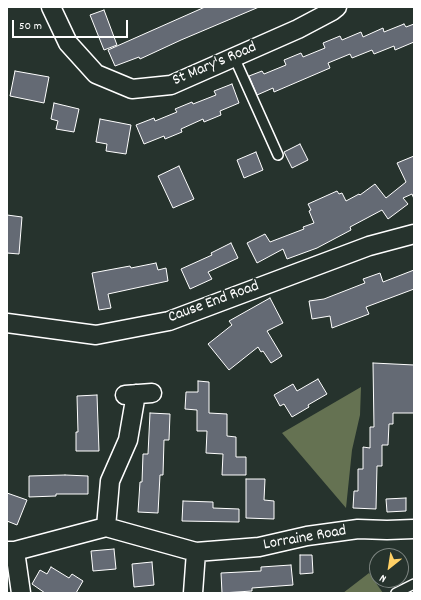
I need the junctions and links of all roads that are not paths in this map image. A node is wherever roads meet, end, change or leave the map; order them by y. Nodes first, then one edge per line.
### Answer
1 (51, 7) edge
2 (337, 7) edge
3 (234, 57) junction
4 (278, 155) dead end
5 (414, 234) edge
6 (7, 323) edge
7 (137, 394) dead end
8 (106, 526) junction
9 (414, 529) edge
10 (11, 551) edge
11 (196, 552) junction
12 (414, 584) edge
13 (21, 593) edge
14 (193, 593) edge
15 (396, 593) edge

1 - 3 street, St Mary's Road
2 - 3 street, St Mary's Road
3 - 4 lane
5 - 6 street, Cause End Road
7 - 8 street
8 - 10 street
8 - 11 street, Lorraine Road
9 - 11 street, Lorraine Road
10 - 13 street
11 - 14 street
12 - 15 lane

